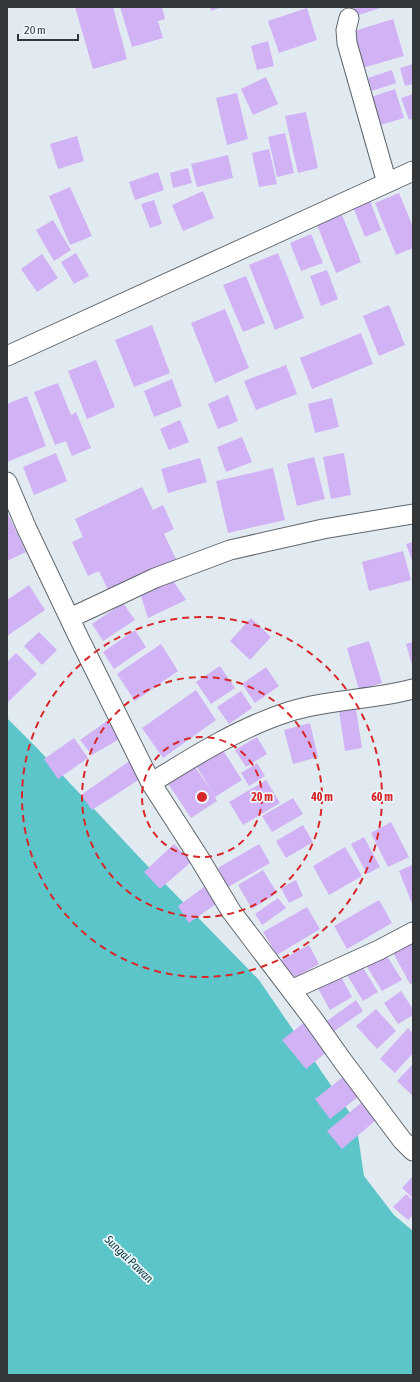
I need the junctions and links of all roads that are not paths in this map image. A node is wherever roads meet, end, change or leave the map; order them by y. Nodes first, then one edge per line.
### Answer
1 (349, 18) dead end
2 (413, 171) edge
3 (387, 183) junction
4 (7, 356) edge
5 (7, 482) edge
6 (413, 514) edge
7 (70, 618) junction
8 (413, 689) edge
9 (151, 783) junction
10 (413, 932) edge
11 (291, 990) junction
12 (413, 1151) edge

1 - 3 street
2 - 3 street
3 - 4 street
5 - 7 street
6 - 7 street
7 - 9 street
8 - 9 street
9 - 11 street
10 - 11 street
11 - 12 street

